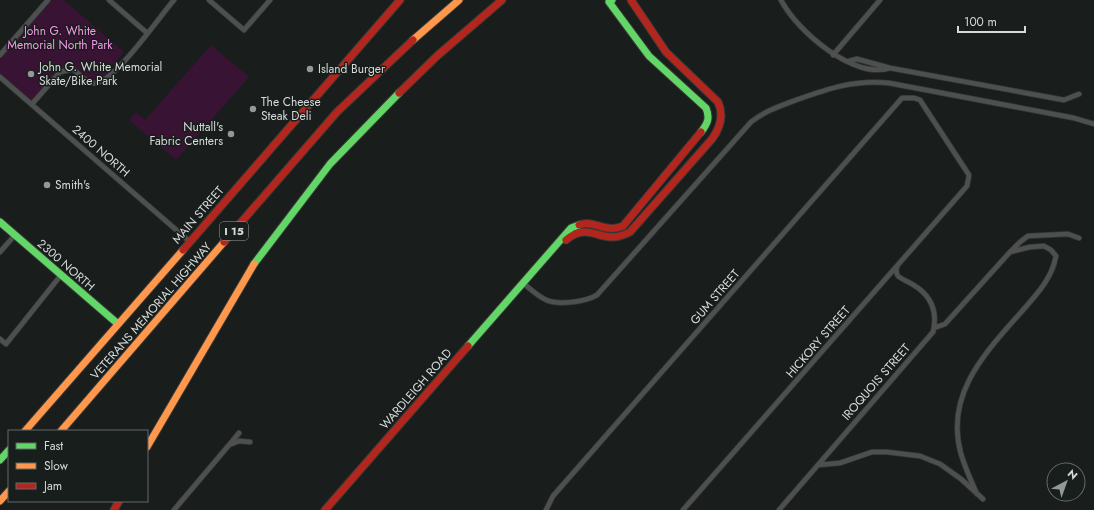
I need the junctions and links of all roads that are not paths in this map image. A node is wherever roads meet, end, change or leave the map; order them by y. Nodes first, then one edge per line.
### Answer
1 (48, 0) edge
2 (109, 0) edge
3 (174, 0) edge
4 (208, 0) edge
5 (270, 0) edge
6 (400, 0) edge
7 (459, 0) edge
8 (502, 0) edge
9 (631, 0) edge
10 (781, 0) edge
11 (880, 0) edge
12 (215, 2) edge
13 (609, 2) edge
14 (147, 33) junction
15 (0, 55) edge
16 (833, 55) junction
17 (0, 77) edge
18 (1079, 94) dead end
19 (902, 98) joint
20 (32, 104) junction
21 (1094, 124) edge
22 (0, 222) edge
23 (15, 234) junction
24 (1079, 238) dead end
25 (189, 241) junction
26 (0, 252) edge
27 (1010, 252) junction
28 (898, 266) junction
29 (61, 275) junction
30 (523, 283) junction
31 (118, 324) junction
32 (934, 328) junction
33 (0, 339) edge
34 (26, 430) edge
35 (62, 430) edge
36 (239, 433) dead end
37 (250, 442) dead end
38 (148, 445) edge
39 (229, 445) junction
40 (8, 451) edge
41 (0, 460) edge
42 (818, 465) junction
43 (8, 492) edge
44 (977, 494) junction
45 (983, 499) dead end
46 (0, 501) edge
47 (174, 510) edge
48 (325, 510) edge
49 (546, 510) edge
50 (683, 510) edge
51 (779, 510) edge

1 - 15 street
2 - 14 street
3 - 14 street
4 - 12 street
5 - 12 street
6 - 25 main road, MAIN STREET
7 - 35 main road, VETERANS MEMORIAL HIGHWAY / I 15
8 - 38 main road
9 - 30 main road
10 - 16 street
11 - 16 street
13 - 30 main road
14 - 20 street
16 - 18 street
17 - 20 street, 2400 NORTH
19 - 28 street, HICKORY STREET
19 - 49 street, GUM STREET
20 - 25 street, 2400 NORTH
21 - 30 street
22 - 23 main road, 2300 NORTH
23 - 26 street
23 - 29 main road, 2300 NORTH
24 - 27 street
25 - 31 main road, MAIN STREET
27 - 32 street
27 - 44 street
28 - 32 street
28 - 50 street, HICKORY STREET
29 - 31 main road, 2300 NORTH
29 - 33 street
30 - 48 main road, WARDLEIGH ROAD
31 - 34 main road, MAIN STREET
32 - 42 street, IROQUOIS STREET
36 - 39 street
37 - 39 street
39 - 47 street
40 - 41 main road
42 - 44 street
42 - 51 street, IROQUOIS STREET
43 - 46 main road
44 - 45 street

